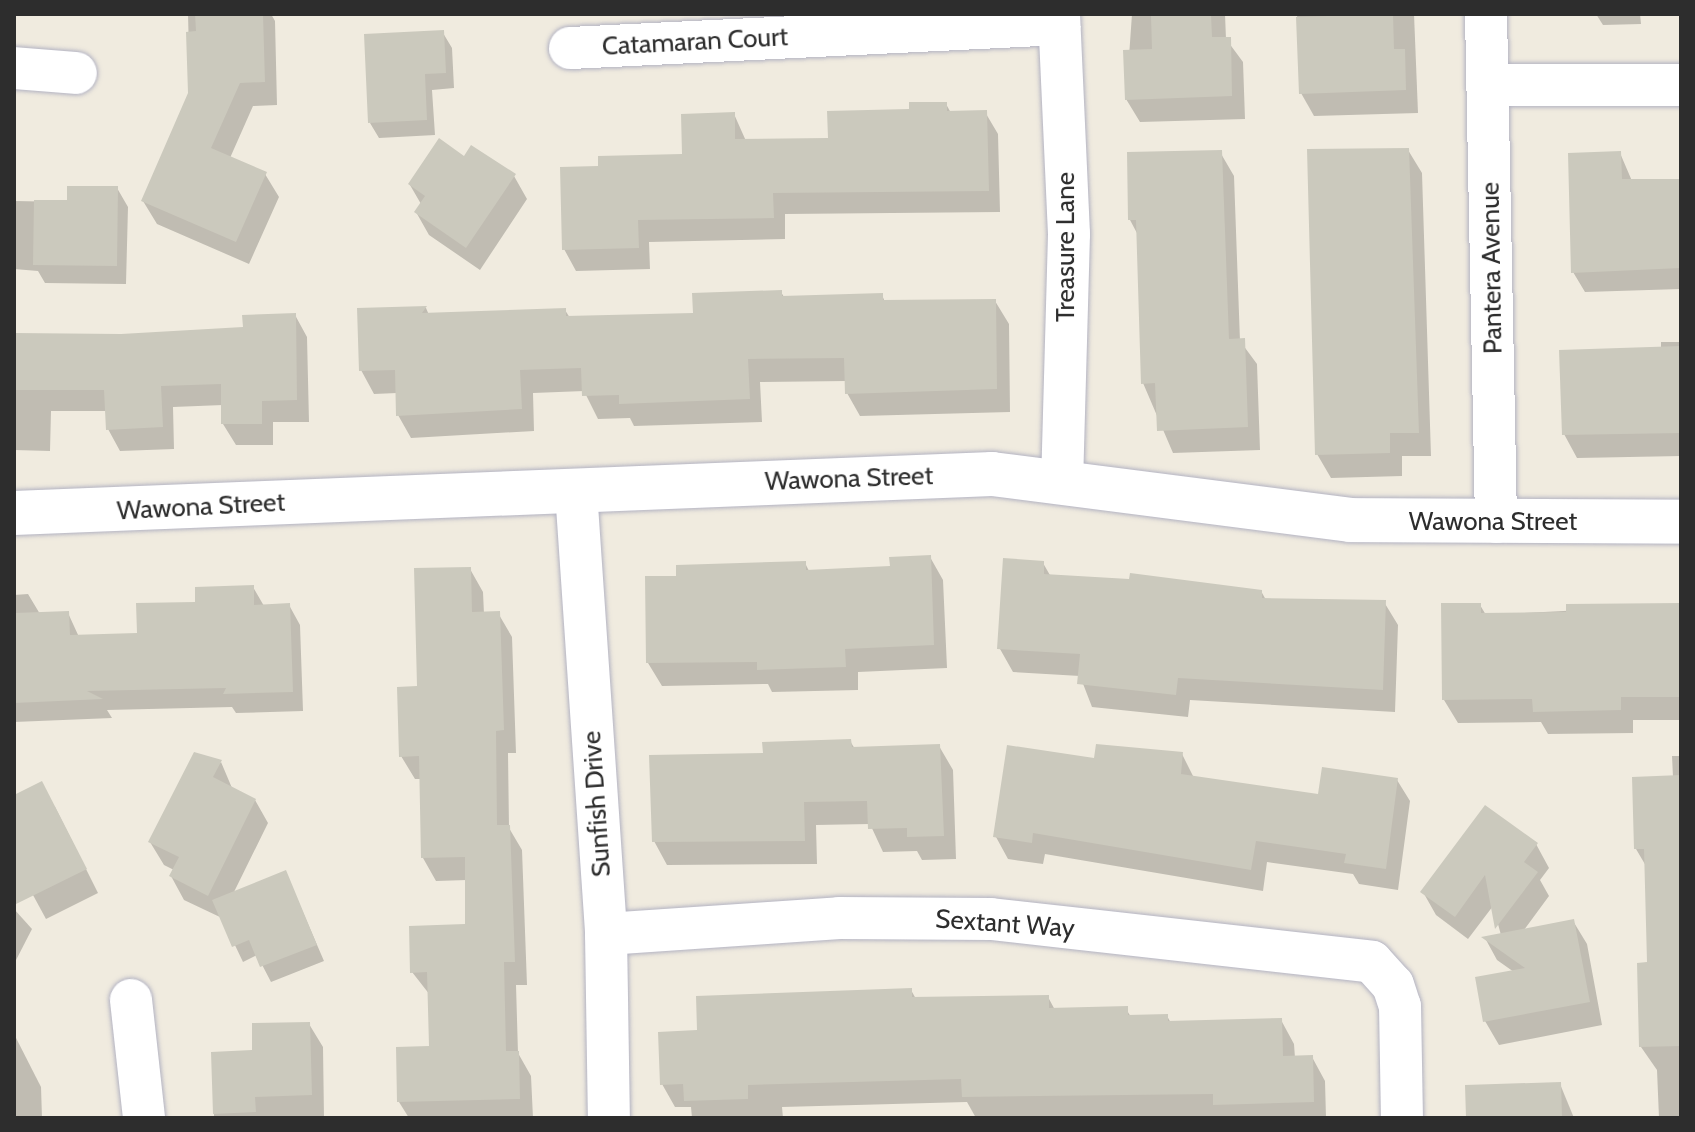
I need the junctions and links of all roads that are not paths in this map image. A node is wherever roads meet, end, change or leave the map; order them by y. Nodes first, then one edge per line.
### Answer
1 (1486, 14) edge
2 (1059, 19) edge
3 (570, 48) dead end
4 (14, 68) edge
5 (76, 73) dead end
6 (1489, 85) junction
7 (1681, 85) edge
8 (1062, 479) junction
9 (576, 491) junction
10 (14, 513) edge
11 (1496, 522) junction
12 (1681, 522) edge
13 (606, 934) junction
14 (131, 1000) dead end
15 (144, 1118) edge
16 (609, 1118) edge
17 (1402, 1118) edge

1 - 6 street, Pantera Avenue
2 - 3 street, Catamaran Court
2 - 8 street, Treasure Lane
4 - 5 street
6 - 7 street
6 - 11 street, Pantera Avenue
8 - 9 street, Wawona Street
8 - 11 street, Wawona Street
9 - 10 street, Wawona Street
9 - 13 street, Sunfish Drive
11 - 12 street, Wawona Street
13 - 16 street, Sunfish Drive
13 - 17 street, Sextant Way
14 - 15 street

